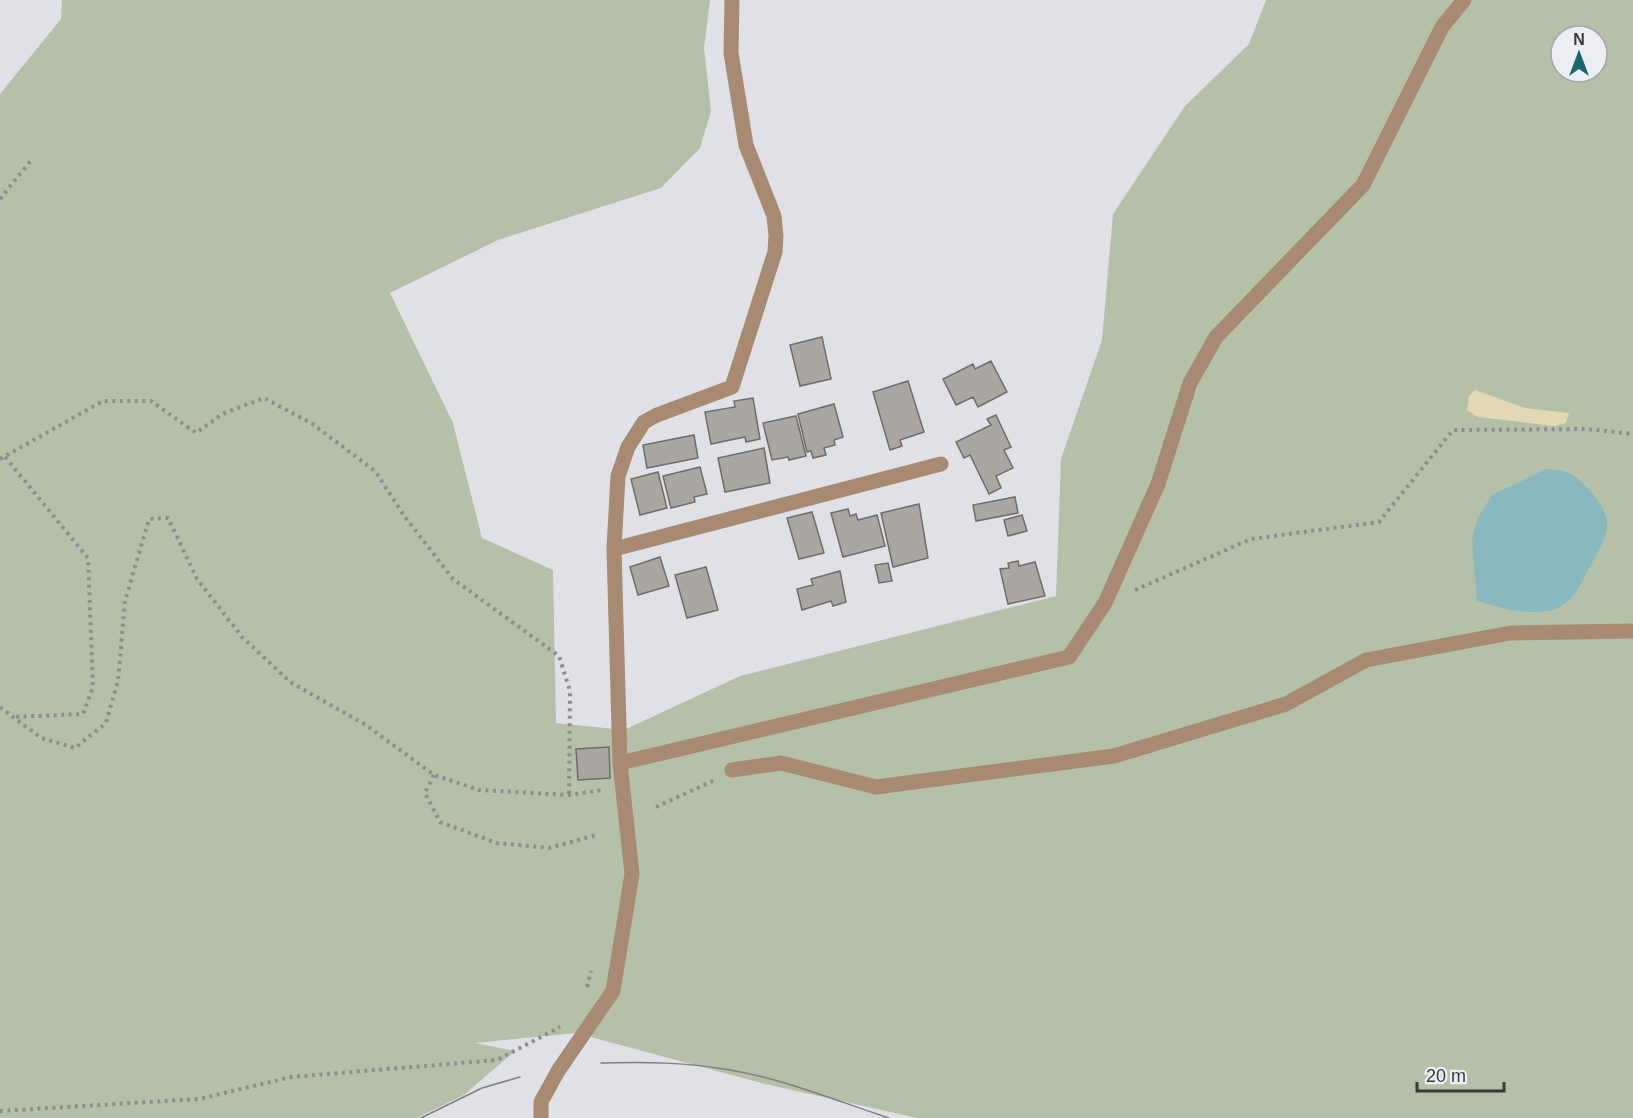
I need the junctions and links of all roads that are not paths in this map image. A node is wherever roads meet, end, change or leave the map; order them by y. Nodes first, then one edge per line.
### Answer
1 (732, 0) edge
2 (1464, 0) edge
3 (941, 464) dead end
4 (614, 549) junction
5 (1633, 631) edge
6 (620, 762) junction
7 (732, 770) dead end
8 (540, 1118) edge

1 - 4 street
2 - 6 street
3 - 4 street
4 - 6 street
5 - 7 street
6 - 8 street

